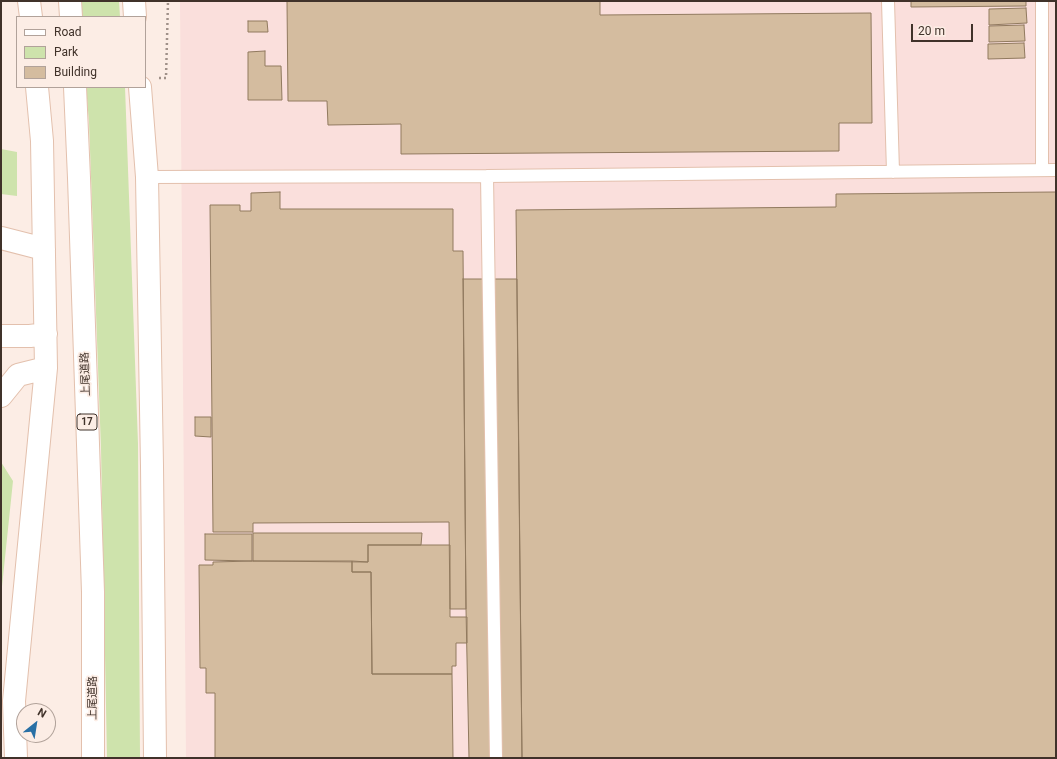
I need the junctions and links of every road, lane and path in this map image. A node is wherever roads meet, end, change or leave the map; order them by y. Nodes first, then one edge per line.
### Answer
1 (29, 1) edge
2 (70, 1) edge
3 (134, 1) edge
4 (168, 1) edge
5 (888, 1) edge
6 (1042, 1) edge
7 (31, 16) edge
8 (71, 16) edge
9 (135, 16) edge
10 (166, 78) dead end
11 (37, 88) edge
12 (74, 88) edge
13 (140, 88) edge
14 (1042, 170) junction
15 (1056, 170) edge
16 (893, 172) junction
17 (147, 176) junction
18 (487, 176) junction
19 (1, 238) edge
20 (44, 250) junction
21 (46, 334) junction
22 (1, 336) edge
23 (46, 368) junction
24 (1, 396) edge
25 (7, 699) edge
26 (16, 758) edge
27 (93, 758) edge
28 (155, 758) edge
29 (496, 758) edge

1 - 7 main road
2 - 8 main road
3 - 9 main road
4 - 10 path
5 - 16 lane
6 - 14 lane
11 - 20 main road
12 - 27 main road, 上尾道路 / 17
13 - 17 main road
14 - 15 lane
14 - 16 lane
16 - 18 lane
17 - 18 lane
17 - 28 main road
18 - 29 lane
19 - 20 main road
20 - 21 main road
21 - 22 main road
21 - 23 main road
23 - 24 main road
23 - 25 main road
25 - 26 main road

